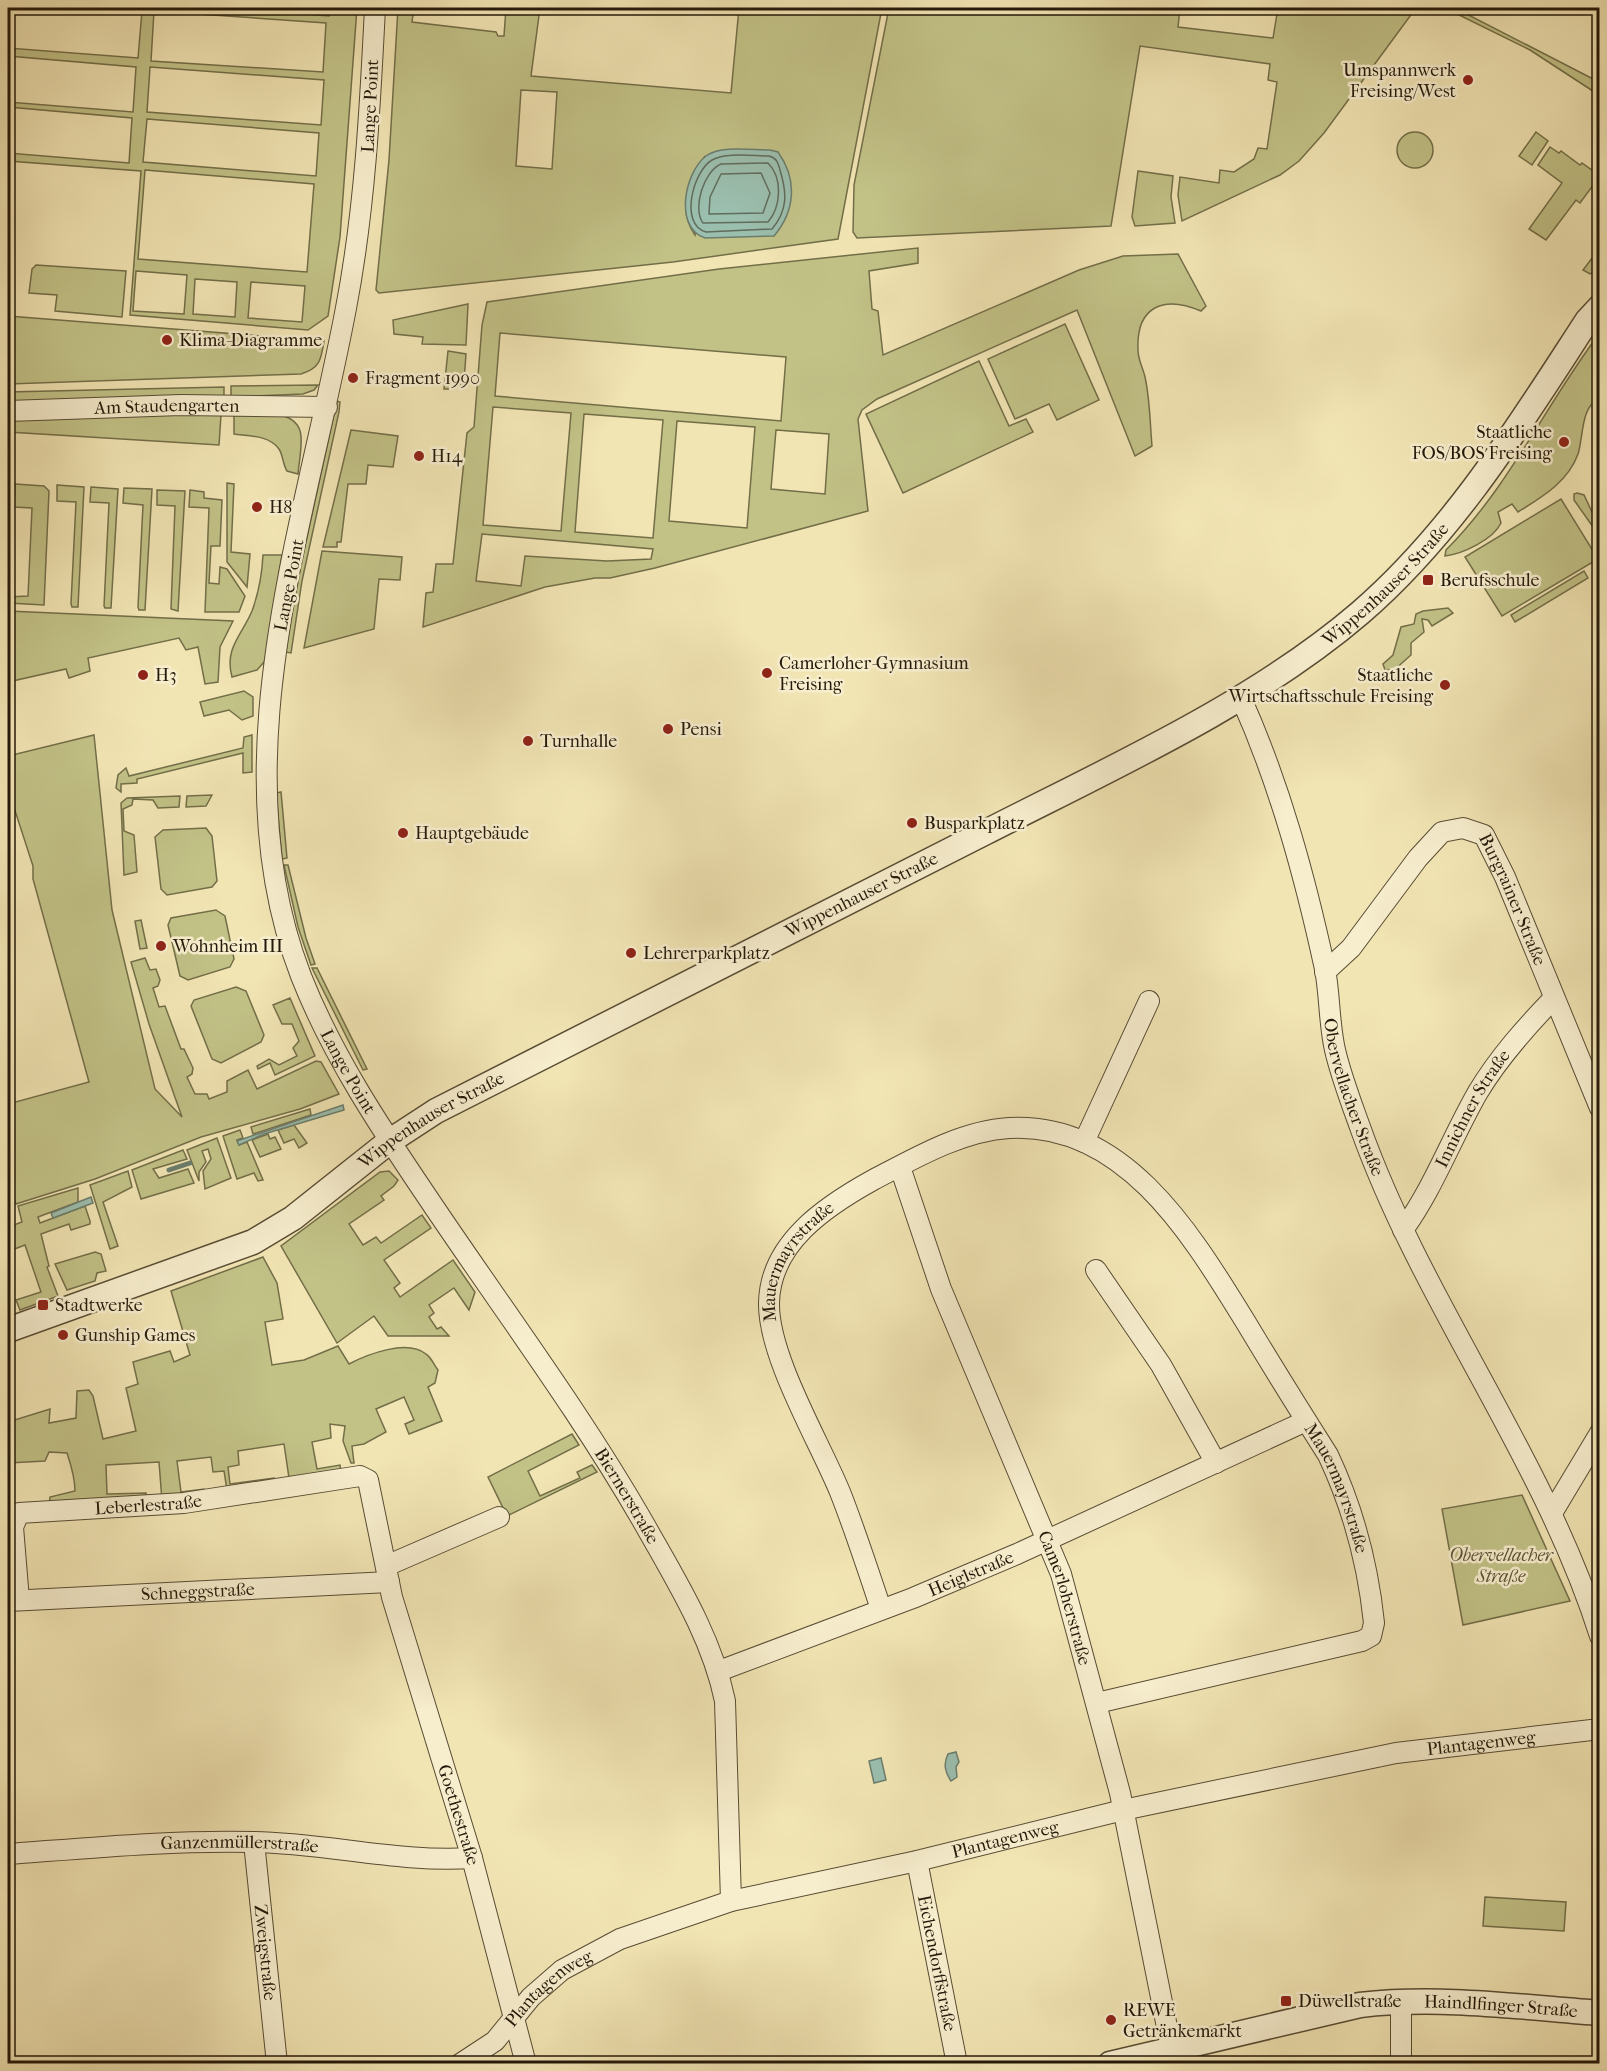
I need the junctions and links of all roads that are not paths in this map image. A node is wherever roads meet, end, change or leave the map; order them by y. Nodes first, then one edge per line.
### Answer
1 (375, 8) edge
2 (1599, 307) edge
3 (327, 407) junction
4 (8, 411) edge
5 (1241, 698) junction
6 (1325, 972) junction
7 (1554, 998) junction
8 (1149, 1001) dead end
9 (1599, 1108) edge
10 (390, 1142) junction
11 (1084, 1142) junction
12 (900, 1167) junction
13 (1404, 1230) junction
14 (1096, 1270) dead end
15 (8, 1330) edge
16 (1306, 1421) junction
17 (1599, 1433) edge
18 (1216, 1463) junction
19 (364, 1477) joint
20 (1552, 1513) junction
21 (499, 1517) dead end
22 (1048, 1540) junction
23 (387, 1574) junction
24 (13, 1600) edge
25 (881, 1609) junction
26 (1599, 1636) edge
27 (719, 1671) junction
28 (1097, 1703) junction
29 (1599, 1729) edge
30 (1123, 1810) junction
31 (254, 1842) junction
32 (8, 1854) edge
33 (472, 1858) junction
34 (917, 1861) junction
35 (731, 1901) junction
36 (1401, 2000) junction
37 (1599, 2013) edge
38 (515, 2017) junction
39 (1171, 2047) junction
40 (277, 2064) edge
41 (460, 2064) edge
42 (526, 2064) edge
43 (957, 2064) edge
44 (1110, 2064) edge
45 (1401, 2064) edge

1 - 3 street, Lange Point
2 - 5 street, Wippenhauser Straße
3 - 4 street, Am Staudengarten
3 - 10 street, Lange Point
5 - 6 street, Obervellacher Straße
5 - 10 street, Wippenhauser Straße
6 - 7 street, Burgrainer Straße
6 - 13 street, Obervellacher Straße
7 - 9 street, Burgrainer Straße
7 - 13 street, Innichner Straße
8 - 11 street
10 - 15 street, Wippenhauser Straße
10 - 27 street, Biernerstraße
11 - 12 street, Mauermayrstraße
11 - 16 street, Mauermayrstraße
12 - 22 street, Camerloherstraße
12 - 25 street, Mauermayrstraße
13 - 20 street, Obervellacher Straße
14 - 18 street
16 - 18 street, Heiglstraße
16 - 28 street, Mauermayrstraße
17 - 20 street
18 - 22 street, Heiglstraße
19 - 23 street, Goethestraße
19 - 24 street, Leberlestraße
20 - 26 street, Obervellacher Straße
21 - 23 street
22 - 25 street, Heiglstraße
22 - 28 street, Camerloherstraße
23 - 24 street, Schneggstraße
23 - 33 street, Goethestraße
25 - 27 street, Heiglstraße
27 - 35 street, Biernerstraße
28 - 30 street, Camerloherstraße
29 - 30 street, Plantagenweg
30 - 34 street, Plantagenweg
30 - 39 street, Camerloherstraße
31 - 32 street, Ganzenmüllerstraße
31 - 33 street, Ganzenmüllerstraße
31 - 40 street, Zweigstraße
33 - 38 street, Goethestraße
34 - 35 street, Plantagenweg
34 - 43 street, Eichendorffstraße
35 - 38 street, Plantagenweg
36 - 37 street, Haindlfinger Straße
36 - 39 street, Haindlfinger Straße
36 - 45 street
38 - 41 street, Plantagenweg
38 - 42 street, Goethestraße
39 - 44 street, Haindlfinger Straße

